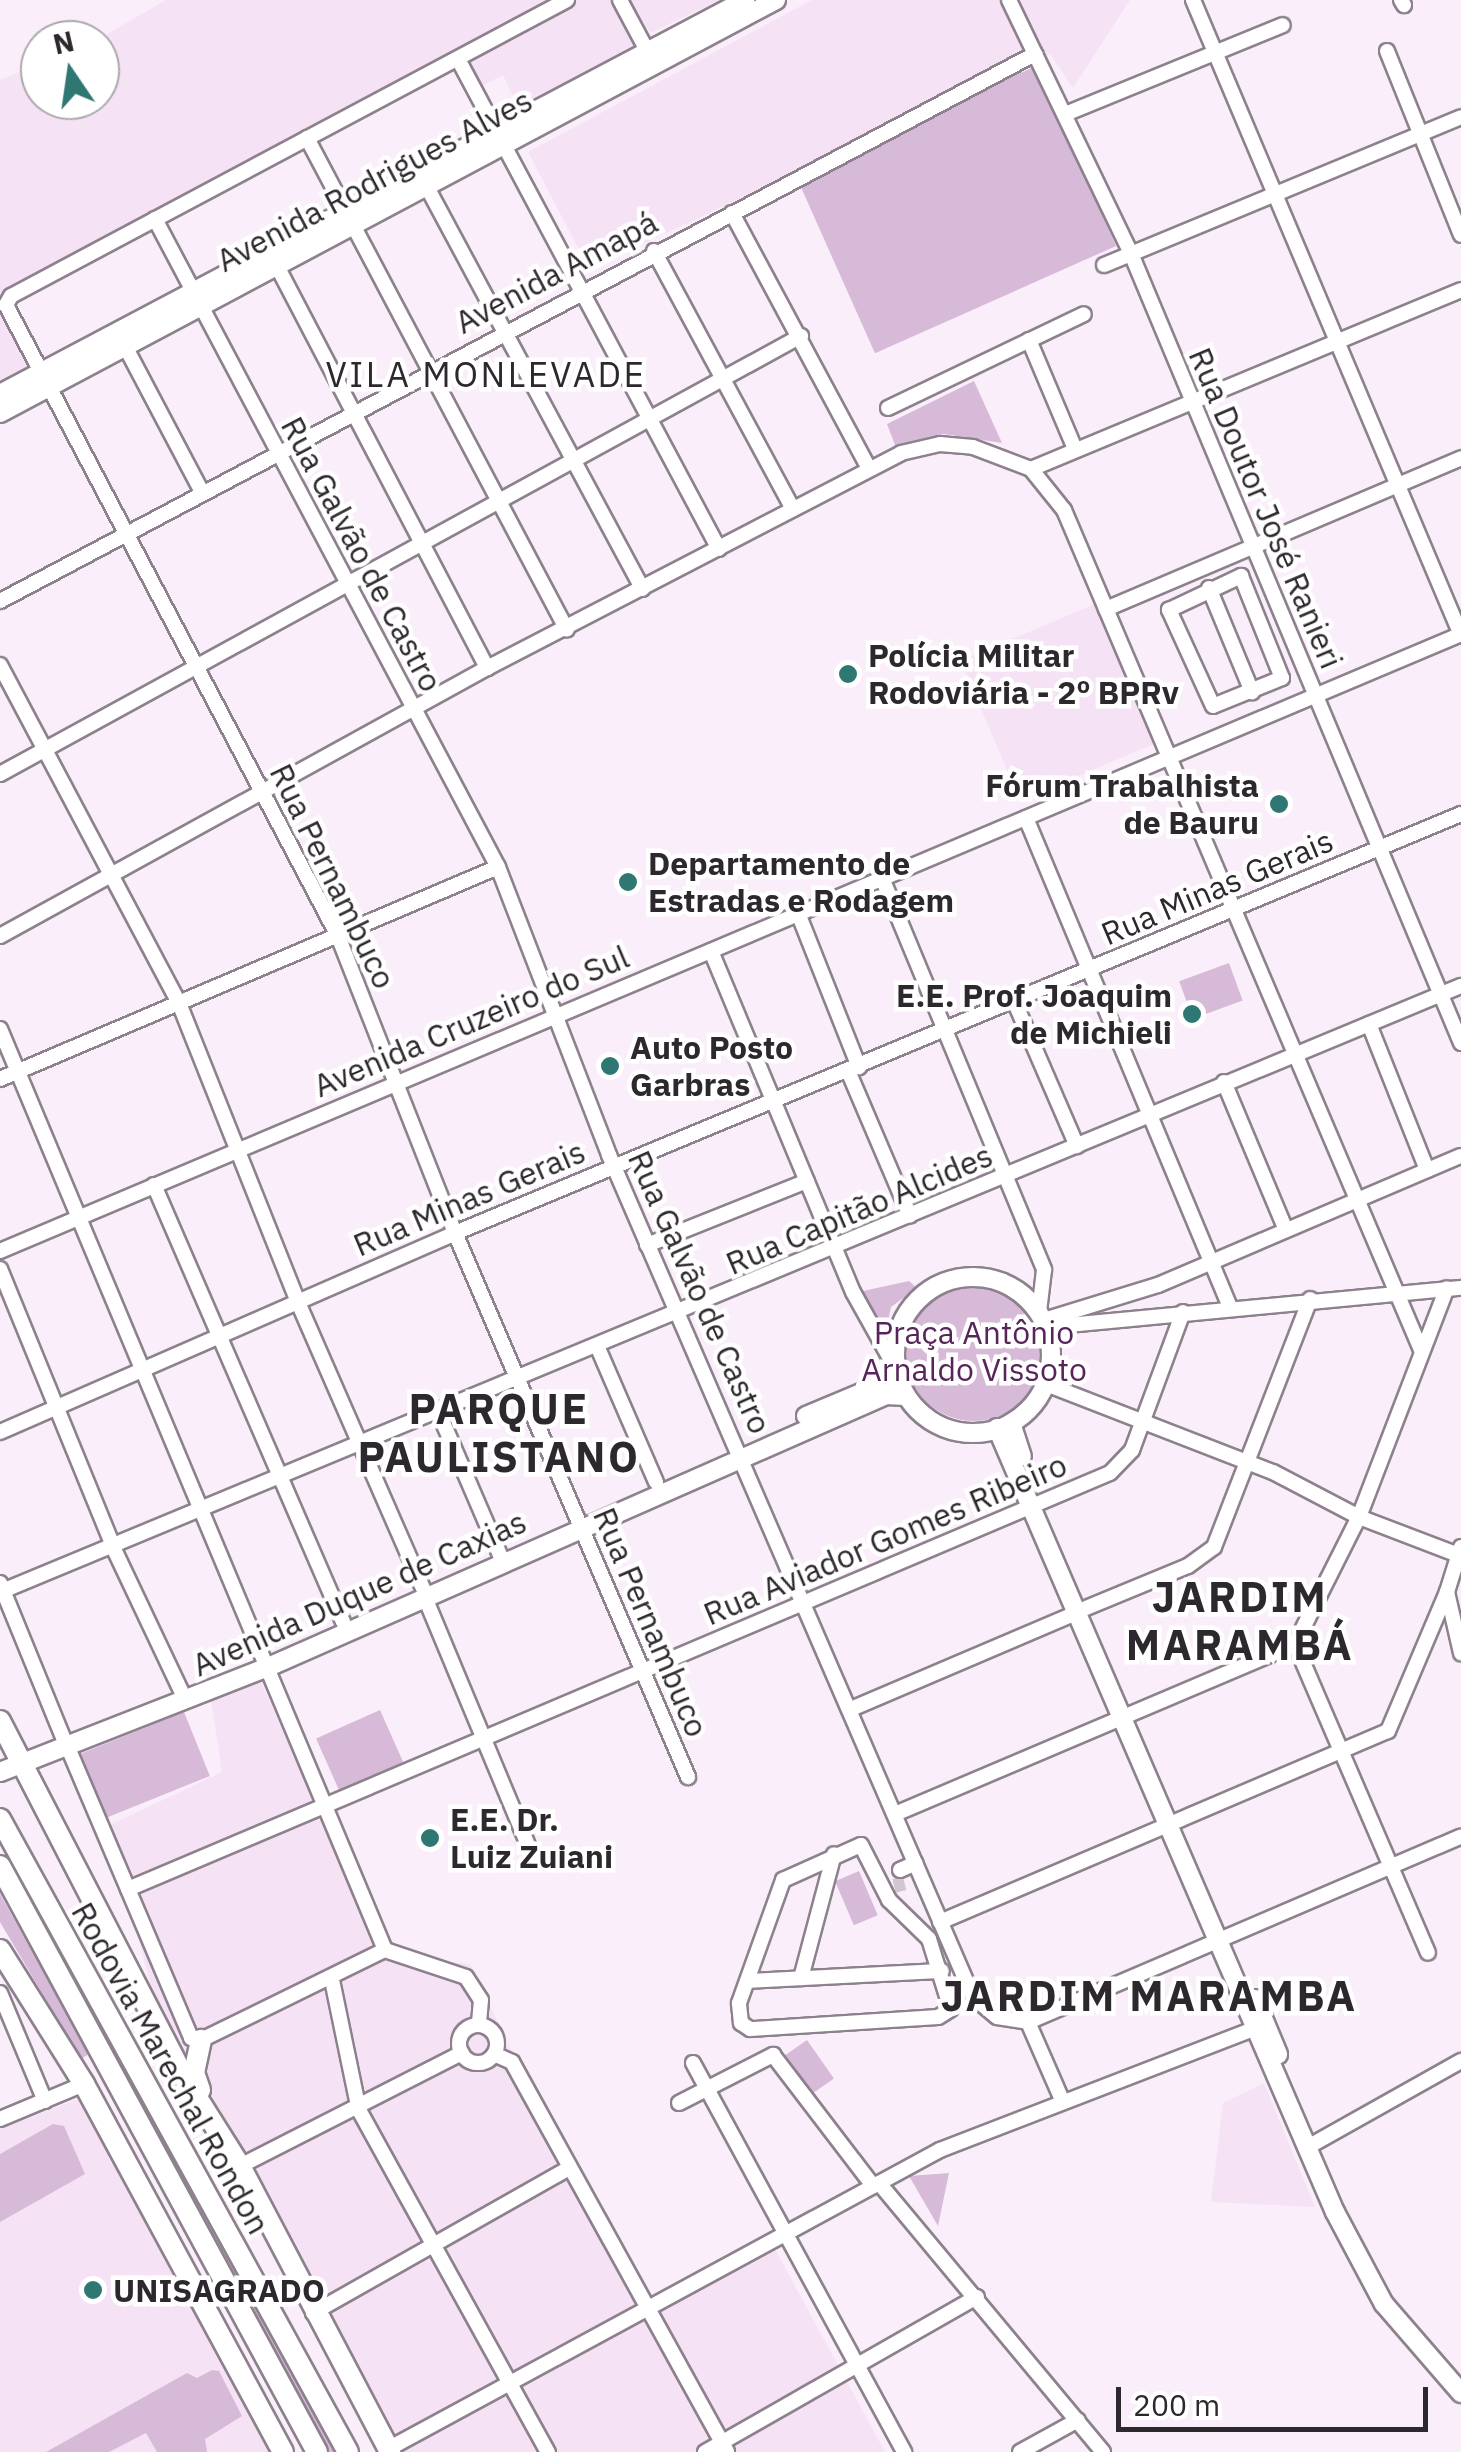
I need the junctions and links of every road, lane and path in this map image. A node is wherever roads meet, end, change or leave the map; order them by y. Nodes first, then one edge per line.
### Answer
1 (568, 0) edge
2 (620, 0) edge
3 (745, 0) edge
4 (776, 0) edge
5 (1009, 0) edge
6 (1193, 0) edge
7 (1283, 25) dead end
8 (1387, 51) dead end
9 (1216, 52) junction
10 (1035, 54) junction
11 (650, 56) junction
12 (458, 58) junction
13 (1065, 114) junction
14 (1461, 117) edge
15 (1420, 134) junction
16 (307, 138) junction
17 (500, 140) junction
18 (427, 187) junction
19 (1276, 194) junction
20 (732, 213) junction
21 (154, 220) junction
22 (349, 220) junction
23 (1461, 235) edge
24 (654, 251) junction
25 (1132, 256) junction
26 (277, 266) junction
27 (1104, 266) dead end
28 (1461, 290) edge
29 (580, 291) junction
30 (199, 297) junction
31 (1084, 314) dead end
32 (502, 331) junction
33 (801, 336) junction
34 (1029, 340) junction
35 (1338, 341) junction
36 (126, 346) junction
37 (426, 371) junction
38 (44, 380) junction
39 (725, 382) junction
40 (0, 394) edge
41 (1192, 401) junction
42 (888, 408) dead end
43 (352, 410) junction
44 (0, 414) edge
45 (650, 423) junction
46 (1075, 449) junction
47 (277, 453) junction
48 (1461, 458) edge
49 (576, 464) junction
50 (868, 469) junction
51 (1031, 470) junction
52 (1400, 483) junction
53 (202, 490) junction
54 (497, 504) junction
55 (793, 509) junction
56 (124, 533) junction
57 (1252, 544) junction
58 (423, 546) junction
59 (718, 549) junction
60 (1180, 576) junction
61 (347, 586) junction
62 (1208, 588) junction
63 (643, 589) junction
64 (1187, 596) junction
65 (0, 601) edge
66 (1106, 609) junction
67 (567, 630) junction
68 (1461, 634) edge
69 (0, 665) edge
70 (196, 666) junction
71 (487, 668) junction
72 (1252, 692) junction
73 (1314, 696) junction
74 (414, 710) junction
75 (47, 750) junction
76 (1170, 756) junction
77 (0, 774) edge
78 (264, 793) junction
79 (1461, 814) edge
80 (1026, 818) junction
81 (1378, 847) junction
82 (498, 866) junction
83 (113, 874) junction
84 (882, 878) junction
85 (1233, 912) junction
86 (798, 914) junction
87 (0, 936) edge
88 (338, 936) junction
89 (711, 951) junction
90 (1090, 972) junction
91 (1461, 986) edge
92 (1440, 995) junction
93 (179, 1003) junction
94 (1015, 1003) junction
95 (553, 1016) junction
96 (1368, 1024) junction
97 (0, 1028) edge
98 (944, 1030) junction
99 (1461, 1043) edge
100 (1297, 1054) junction
101 (22, 1070) junction
102 (854, 1070) junction
103 (0, 1079) edge
104 (394, 1082) junction
105 (1224, 1082) junction
106 (775, 1102) junction
107 (1150, 1114) junction
108 (1077, 1146) junction
109 (235, 1150) junction
110 (1461, 1156) edge
111 (614, 1166) junction
112 (1427, 1170) junction
113 (1004, 1177) junction
114 (807, 1182) junction
115 (154, 1185) junction
116 (1356, 1200) junction
117 (910, 1216) junction
118 (77, 1217) junction
119 (1285, 1228) junction
120 (456, 1233) junction
121 (647, 1245) junction
122 (835, 1250) junction
123 (0, 1251) edge
124 (1212, 1260) junction
125 (0, 1269) edge
126 (1454, 1288) edge
127 (1395, 1296) junction
128 (1310, 1299) junction
129 (297, 1300) junction
130 (1230, 1307) junction
131 (1183, 1312) junction
132 (677, 1316) junction
133 (1043, 1320) junction
134 (218, 1333) junction
135 (598, 1348) junction
136 (1421, 1350) junction
137 (141, 1372) junction
138 (896, 1373) junction
139 (518, 1377) junction
140 (1046, 1384) junction
141 (906, 1396) junction
142 (60, 1406) junction
143 (438, 1411) junction
144 (1143, 1420) junction
145 (1004, 1426) junction
146 (0, 1432) edge
147 (358, 1443) junction
148 (741, 1451) junction
149 (1248, 1462) junction
150 (279, 1474) junction
151 (656, 1482) junction
152 (1036, 1506) junction
153 (196, 1512) junction
154 (1359, 1517) junction
155 (578, 1522) junction
156 (114, 1549) junction
157 (1458, 1550) edge
158 (500, 1555) junction
159 (1, 1589) edge
160 (1448, 1592) junction
161 (424, 1594) junction
162 (806, 1603) junction
163 (1081, 1610) junction
164 (343, 1622) junction
165 (1295, 1644) junction
166 (1461, 1653) edge
167 (264, 1663) junction
168 (642, 1671) junction
169 (180, 1691) junction
170 (851, 1710) junction
171 (1127, 1717) junction
172 (0, 1722) edge
173 (483, 1738) junction
174 (66, 1745) junction
175 (1341, 1752) junction
176 (9, 1764) edge
177 (688, 1777) dead end
178 (323, 1805) junction
179 (895, 1814) junction
180 (0, 1819) edge
181 (1172, 1823) junction
182 (1461, 1836) edge
183 (528, 1845) dead end
184 (834, 1854) junction
185 (0, 1866) edge
186 (1389, 1866) junction
187 (918, 1870) junction
188 (892, 1880) junction
189 (128, 1889) junction
190 (940, 1922) junction
191 (1222, 1938) junction
192 (0, 1950) edge
193 (385, 1950) junction
194 (1428, 1953) dead end
195 (942, 1971) junction
196 (801, 1978) junction
197 (332, 1980) junction
198 (748, 1982) junction
199 (0, 1993) edge
200 (1028, 2022) junction
201 (479, 2025) junction
202 (1260, 2027) junction
203 (201, 2040) junction
204 (462, 2053) junction
205 (494, 2054) junction
206 (1461, 2061) edge
207 (693, 2064) dead end
208 (84, 2084) junction
209 (707, 2089) junction
210 (1062, 2100) junction
211 (45, 2101) junction
212 (678, 2103) dead end
213 (359, 2110) junction
214 (208, 2116) junction
215 (0, 2119) edge
216 (1311, 2146) junction
217 (240, 2166) junction
218 (566, 2170) junction
219 (876, 2185) junction
220 (783, 2233) junction
221 (433, 2245) junction
222 (977, 2297) junction
223 (646, 2308) junction
224 (313, 2312) junction
225 (855, 2362) junction
226 (1461, 2378) edge
227 (510, 2383) junction
228 (1461, 2392) edge
229 (1082, 2426) junction
230 (724, 2447) edge
231 (389, 2450) edge
232 (283, 2452) edge
233 (317, 2452) edge
234 (348, 2452) edge
235 (548, 2452) edge
236 (705, 2452) edge
237 (904, 2452) edge
238 (1020, 2452) edge
239 (1089, 2452) edge
240 (1104, 2452) edge

1 - 12 street
2 - 11 street
3 - 11 main road, Avenida Rodrigues Alves
4 - 11 main road, Avenida Rodrigues Alves
5 - 10 street, Rua Doutor José Ranieri
6 - 9 street
7 - 9 street
8 - 15 street
9 - 13 street
9 - 19 street
10 - 13 street, Rua Doutor José Ranieri
10 - 20 street, Avenida Amapá
11 - 17 main road, Avenida Rodrigues Alves
12 - 16 street
12 - 17 street
13 - 25 street, Rua Doutor José Ranieri
14 - 15 street
15 - 19 street
15 - 23 street
16 - 21 street
16 - 22 street
17 - 18 main road, Avenida Rodrigues Alves
17 - 22 main road, Avenida Rodrigues Alves
17 - 29 street
18 - 22 main road, Avenida Rodrigues Alves
18 - 32 street
19 - 25 street
19 - 35 street
20 - 24 street, Avenida Amapá
20 - 33 street
21 - 30 street, Rua Galvão de Castro
21 - 38 street, Rua Pernambuco
22 - 26 main road, Avenida Rodrigues Alves
22 - 30 main road, Avenida Rodrigues Alves
22 - 37 street
24 - 29 street, Avenida Amapá
24 - 39 street
25 - 27 street
25 - 41 street, Rua Doutor José Ranieri
26 - 30 main road, Avenida Rodrigues Alves
26 - 43 street
28 - 35 street
29 - 32 street, Avenida Amapá
29 - 45 street
30 - 36 main road, Avenida Rodrigues Alves
30 - 38 main road, Avenida Rodrigues Alves
30 - 47 street, Rua Galvão de Castro
31 - 34 street
32 - 37 street, Avenida Amapá
32 - 49 street
33 - 39 street
33 - 50 street
34 - 42 street
34 - 46 street
35 - 41 street
35 - 52 street
36 - 38 main road, Avenida Rodrigues Alves
36 - 53 street
37 - 43 street, Avenida Amapá
37 - 54 street
38 - 40 main road, Avenida Rodrigues Alves
38 - 44 main road, Avenida Rodrigues Alves
38 - 56 street, Rua Pernambuco
39 - 45 street
39 - 55 street
41 - 46 street
41 - 57 street, Rua Doutor José Ranieri
43 - 47 street, Avenida Amapá
43 - 58 street
45 - 49 street
45 - 59 street
46 - 51 street
47 - 53 street, Avenida Amapá
47 - 61 street, Rua Galvão de Castro
48 - 52 street
49 - 54 street
49 - 63 street
50 - 51 street
50 - 55 street
51 - 66 street
52 - 57 street
52 - 68 street
53 - 56 street, Avenida Amapá
54 - 58 street
54 - 67 street
55 - 59 street
56 - 65 street, Avenida Amapá
56 - 70 street, Rua Pernambuco
57 - 60 street
57 - 73 street, Rua Doutor José Ranieri
58 - 61 street
58 - 71 street
59 - 63 street
60 - 64 street
60 - 66 street
61 - 70 street
61 - 74 street, Rua Galvão de Castro
62 - 64 street
62 - 72 street
62 - 72 street
63 - 67 street
64 - 72 street
66 - 76 street
67 - 71 street
68 - 73 street, Avenida Cruzeiro do Sul
69 - 75 street
70 - 75 street
70 - 78 street, Rua Pernambuco
71 - 74 street
73 - 76 street, Avenida Cruzeiro do Sul
73 - 81 street, Rua Doutor José Ranieri
74 - 78 street
74 - 82 street, Rua Galvão de Castro
75 - 77 street
75 - 83 street
76 - 80 street, Avenida Cruzeiro do Sul
76 - 85 street
78 - 83 street
78 - 88 street, Rua Pernambuco
79 - 81 street, Rua Minas Gerais
80 - 84 street, Avenida Cruzeiro do Sul
80 - 90 street
81 - 85 street, Rua Minas Gerais
81 - 92 street, Rua Doutor José Ranieri
82 - 88 street
82 - 95 street, Rua Galvão de Castro
83 - 87 street
83 - 93 street
84 - 86 street, Avenida Cruzeiro do Sul
84 - 98 street
85 - 90 street, Rua Minas Gerais
85 - 100 street
86 - 89 street, Avenida Cruzeiro do Sul
86 - 102 street
88 - 93 street
88 - 104 street, Rua Pernambuco
89 - 95 street, Avenida Cruzeiro do Sul
89 - 106 street
90 - 94 street, Rua Minas Gerais
90 - 107 street
91 - 92 street, Rua Capitão Alcides
92 - 96 street, Rua Capitão Alcides
92 - 99 street, Rua Doutor José Ranieri
93 - 101 street
93 - 109 street
94 - 98 street, Rua Minas Gerais
94 - 108 street
95 - 104 street, Avenida Cruzeiro do Sul
95 - 111 street, Rua Galvão de Castro
96 - 100 street, Rua Capitão Alcides
96 - 112 street
97 - 101 street
98 - 102 street, Rua Minas Gerais
98 - 113 street
100 - 105 street, Rua Capitão Alcides
100 - 116 street
101 - 103 street
101 - 118 street
102 - 106 street, Rua Minas Gerais
102 - 117 street
104 - 109 street, Avenida Cruzeiro do Sul
104 - 120 street, Rua Pernambuco
105 - 107 street, Rua Capitão Alcides
105 - 119 street
106 - 111 street, Rua Minas Gerais
106 - 114 street
107 - 108 street, Rua Capitão Alcides
107 - 124 street
108 - 113 street, Rua Capitão Alcides
109 - 115 street, Avenida Cruzeiro do Sul
109 - 129 street
110 - 112 street
111 - 120 street, Rua Minas Gerais
111 - 121 street, Rua Galvão de Castro
112 - 116 street
113 - 117 street, Rua Capitão Alcides
113 - 133 street
114 - 121 street
114 - 122 street
115 - 118 street, Avenida Cruzeiro do Sul
115 - 134 street
116 - 119 street
116 - 127 street
117 - 122 street, Rua Capitão Alcides
118 - 123 street, Avenida Cruzeiro do Sul
118 - 137 street
119 - 124 street
120 - 129 street, Rua Minas Gerais
120 - 139 street, Rua Pernambuco
121 - 132 street, Rua Galvão de Castro
122 - 132 street, Rua Capitão Alcides
122 - 138 street
124 - 130 street
124 - 133 street
125 - 142 street
126 - 127 street
126 - 136 street
127 - 128 street
127 - 136 street
128 - 130 street
128 - 149 street
129 - 134 street, Rua Minas Gerais
129 - 147 street
130 - 131 street
131 - 133 street
131 - 144 street, Rua Aviador Gomes Ribeiro
132 - 135 street, Rua Capitão Alcides
132 - 148 street, Rua Galvão de Castro
133 - 138 main road
133 - 140 main road
134 - 137 street, Rua Minas Gerais
134 - 150 street
135 - 139 street, Rua Capitão Alcides
135 - 151 street
136 - 154 street
137 - 142 street, Rua Minas Gerais
137 - 153 street
138 - 141 main road
138 - 148 main road, Avenida Duque de Caxias
139 - 143 street, Rua Capitão Alcides
139 - 155 street, Rua Pernambuco
140 - 144 street
140 - 145 main road
141 - 145 main road
141 - 148 main road, Avenida Duque de Caxias
142 - 146 street, Rua Minas Gerais
142 - 156 street
143 - 147 street, Rua Capitão Alcides
143 - 158 street
144 - 149 street
144 - 152 street, Rua Aviador Gomes Ribeiro
145 - 152 main road
147 - 150 street, Rua Capitão Alcides
147 - 161 street
148 - 151 main road, Avenida Duque de Caxias
148 - 155 main road, Avenida Duque de Caxias
148 - 162 street, Rua Galvão de Castro
149 - 154 street
149 - 163 street
150 - 153 street, Rua Capitão Alcides
150 - 164 street
151 - 155 main road, Avenida Duque de Caxias
152 - 162 street, Rua Aviador Gomes Ribeiro
152 - 163 main road
153 - 156 street, Rua Capitão Alcides
153 - 167 street
154 - 157 street
154 - 165 street
155 - 158 main road, Avenida Duque de Caxias
155 - 161 main road, Avenida Duque de Caxias
155 - 168 street, Rua Pernambuco
156 - 159 street, Rua Capitão Alcides
156 - 169 street
157 - 160 street
158 - 161 main road, Avenida Duque de Caxias
159 - 174 street
160 - 166 street
160 - 175 street
161 - 164 main road, Avenida Duque de Caxias
161 - 167 main road, Avenida Duque de Caxias
161 - 173 street
162 - 168 street, Rua Aviador Gomes Ribeiro
162 - 170 street, Rua Galvão de Castro
163 - 170 street
163 - 171 main road
164 - 167 main road, Avenida Duque de Caxias
165 - 171 street
165 - 175 street
167 - 169 main road, Avenida Duque de Caxias
167 - 174 main road, Avenida Duque de Caxias
167 - 178 street
168 - 173 street, Rua Aviador Gomes Ribeiro
168 - 177 street, Rua Pernambuco
169 - 174 main road, Avenida Duque de Caxias
170 - 179 street, Rua Galvão de Castro
171 - 179 street
171 - 181 main road
172 - 176 highway
173 - 178 street, Rua Aviador Gomes Ribeiro
173 - 183 street
174 - 176 main road, Avenida Duque de Caxias
174 - 189 street
175 - 181 street
175 - 186 street
176 - 214 highway
178 - 189 street, Rua Aviador Gomes Ribeiro
178 - 193 street
179 - 187 street, Rua Galvão de Castro
180 - 234 highway, Rodovia Marechal Rondon
181 - 190 street
181 - 191 main road
182 - 186 street
184 - 188 street
184 - 196 street
184 - 198 street
185 - 233 highway, Rodovia Marechal Rondon
186 - 191 street
186 - 194 street
187 - 188 street
187 - 190 street, Rua Galvão de Castro
188 - 195 street
189 - 203 street
190 - 200 street, Rua Galvão de Castro
191 - 200 street
191 - 202 main road
192 - 208 highway
193 - 197 street
193 - 201 street
195 - 196 street
195 - 198 street
196 - 198 street
197 - 203 street
197 - 213 street
199 - 211 street
200 - 210 street
201 - 204 street
201 - 205 street
202 - 210 street
202 - 216 main road
203 - 214 highway
204 - 205 street
204 - 213 street
205 - 218 street
206 - 216 street
207 - 209 street
208 - 211 street
208 - 232 highway
209 - 212 street
209 - 219 street
209 - 220 street
210 - 219 street
211 - 215 street
213 - 217 street
213 - 221 street
214 - 217 highway
216 - 226 main road
216 - 228 main road
217 - 224 highway
218 - 221 street
218 - 223 street
219 - 220 street
219 - 222 street
220 - 223 street
220 - 225 street
221 - 224 street
221 - 227 street
222 - 225 street
222 - 229 street
223 - 227 street
223 - 230 street
224 - 231 highway
225 - 230 street
225 - 237 street
227 - 231 street
227 - 235 street
229 - 238 street
229 - 239 street
229 - 240 street
230 - 236 street

